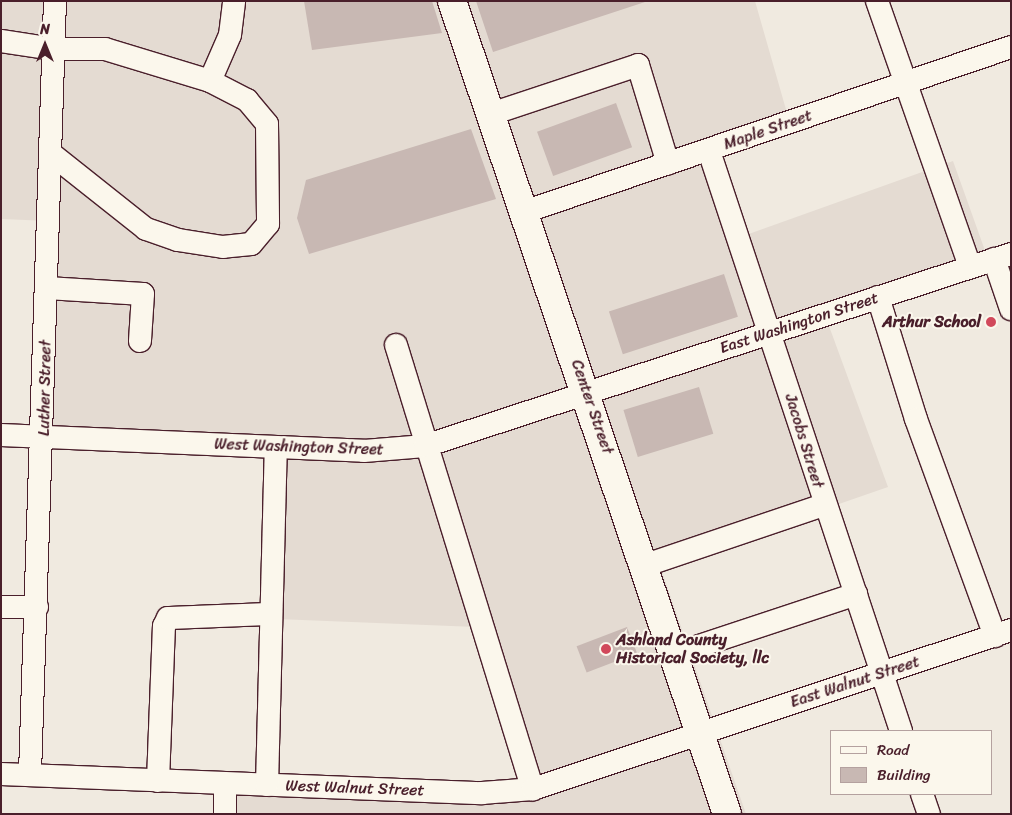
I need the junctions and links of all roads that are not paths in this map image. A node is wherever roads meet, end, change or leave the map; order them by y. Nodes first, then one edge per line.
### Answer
1 (55, 1) edge
2 (234, 1) edge
3 (452, 1) edge
4 (877, 1) edge
5 (1, 41) edge
6 (1011, 47) edge
7 (54, 49) junction
8 (210, 82) junction
9 (904, 84) junction
10 (491, 114) junction
11 (709, 151) junction
12 (50, 153) junction
13 (668, 164) junction
14 (524, 212) junction
15 (1002, 257) edge
16 (970, 267) junction
17 (47, 288) junction
18 (878, 297) junction
19 (1011, 309) edge
20 (771, 332) junction
21 (140, 342) dead end
22 (396, 345) dead end
23 (587, 392) junction
24 (1, 435) edge
25 (44, 436) junction
26 (425, 446) junction
27 (276, 447) junction
28 (824, 505) junction
29 (646, 565) junction
30 (856, 594) junction
31 (1, 607) edge
32 (37, 607) junction
33 (269, 614) junction
34 (1003, 633) edge
35 (675, 654) junction
36 (881, 674) junction
37 (901, 730) edge
38 (700, 734) junction
39 (1, 774) edge
40 (30, 774) junction
41 (158, 780) junction
42 (226, 784) junction
43 (267, 785) junction
44 (533, 789) junction
45 (922, 795) edge
46 (225, 814) edge
47 (727, 814) edge
48 (929, 814) edge

1 - 7 street, Luther Street
2 - 8 street
3 - 10 main road, Center Street
4 - 9 street
5 - 7 street
6 - 9 street, Maple Street
7 - 8 street
7 - 12 street, Luther Street
8 - 12 street
9 - 11 street, Maple Street
9 - 16 street
10 - 13 street
10 - 14 main road, Center Street
11 - 13 street, Maple Street
11 - 20 street, Jacobs Street
12 - 17 street, Luther Street
13 - 14 street, Maple Street
14 - 23 main road, Center Street
15 - 16 street, East Washington Street
15 - 19 street
16 - 18 street, East Washington Street
17 - 21 street
17 - 25 street, Luther Street
18 - 20 street, East Washington Street
18 - 34 street
20 - 23 street, East Washington Street
20 - 28 street, Jacobs Street
22 - 26 street
23 - 26 street, West Washington Street
23 - 29 main road, Center Street
24 - 25 street, West Washington Street
25 - 27 street, West Washington Street
25 - 32 street, Luther Street
26 - 27 street, West Washington Street
26 - 44 street
27 - 33 street
28 - 29 street
28 - 30 street, Jacobs Street
29 - 35 main road, Center Street
30 - 35 street
30 - 36 street, Jacobs Street
31 - 32 street
32 - 40 street, Luther Street
33 - 41 street
33 - 43 street
34 - 36 street, East Walnut Street
35 - 38 main road, Center Street
36 - 37 street, Jacobs Street
36 - 38 street, East Walnut Street
38 - 44 street, West Walnut Street
38 - 47 main road, Center Street
39 - 40 street, West Walnut Street
40 - 41 street, West Walnut Street
41 - 42 street, West Walnut Street
42 - 43 street, West Walnut Street
42 - 46 street
43 - 44 street, West Walnut Street
45 - 48 street

